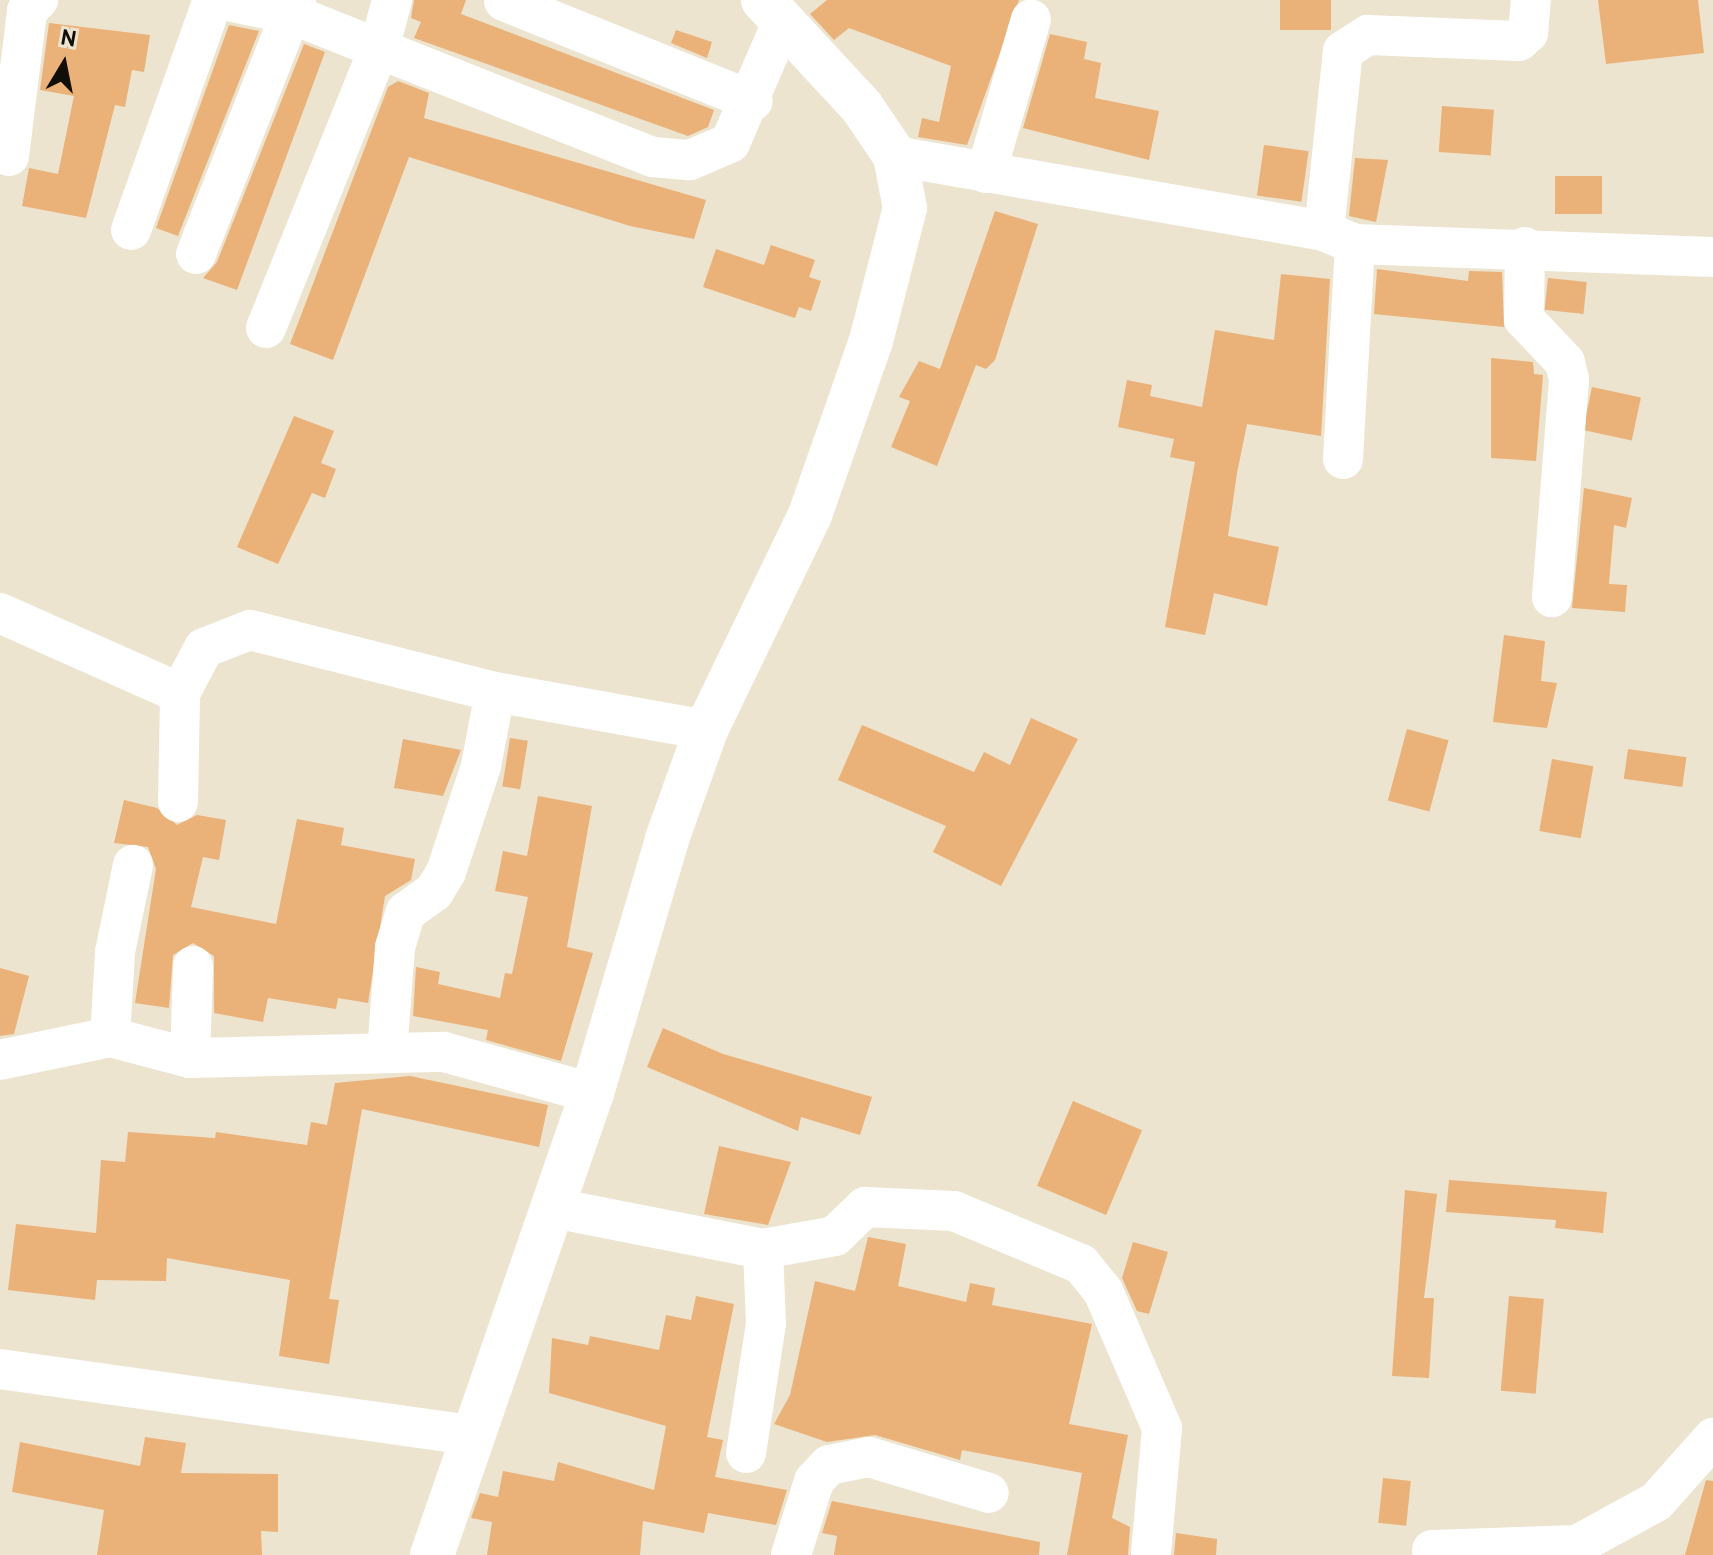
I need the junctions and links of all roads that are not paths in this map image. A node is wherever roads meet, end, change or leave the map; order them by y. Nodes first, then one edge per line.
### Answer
1 (38, 0) edge
2 (213, 0) edge
3 (223, 0) edge
4 (392, 0) edge
5 (1531, 0) edge
6 (504, 1) edge
7 (293, 7) edge
8 (773, 12) edge
9 (1031, 19) dead end
10 (379, 49) junction
11 (753, 101) junction
12 (9, 156) dead end
13 (895, 156) junction
14 (986, 173) junction
15 (131, 230) dead end
16 (1340, 237) junction
17 (1525, 247) junction
18 (196, 254) dead end
19 (1713, 257) edge
20 (266, 328) dead end
21 (1343, 459) dead end
22 (1552, 597) dead end
23 (0, 613) edge
24 (495, 692) junction
25 (180, 693) junction
26 (706, 730) junction
27 (178, 802) dead end
28 (133, 865) dead end
29 (193, 966) dead end
30 (110, 1037) junction
31 (387, 1052) junction
32 (190, 1058) junction
33 (0, 1060) edge
34 (592, 1093) junction
35 (554, 1208) junction
36 (763, 1249) junction
37 (0, 1369) edge
38 (474, 1436) junction
39 (1713, 1438) edge
40 (746, 1453) dead end
41 (989, 1493) dead end
42 (1432, 1550) dead end
43 (432, 1555) edge
44 (791, 1555) edge
45 (1151, 1555) edge

1 - 12 street
2 - 15 street
3 - 7 street
4 - 10 street
5 - 16 street
6 - 11 street
7 - 10 street
7 - 18 street
8 - 11 street
8 - 13 street
9 - 14 street
10 - 11 street
10 - 20 street
13 - 14 street
13 - 26 street
14 - 16 street
16 - 17 street
16 - 21 street
17 - 19 street
17 - 22 street
23 - 25 street
24 - 25 street
24 - 26 street
24 - 31 street
25 - 27 street
26 - 34 street
28 - 30 street
29 - 32 street
30 - 32 street
30 - 33 street
31 - 32 street
31 - 34 street
34 - 35 street
35 - 36 street
35 - 38 street
36 - 40 street
36 - 45 street
37 - 38 street
38 - 43 street
39 - 42 street
41 - 44 street

